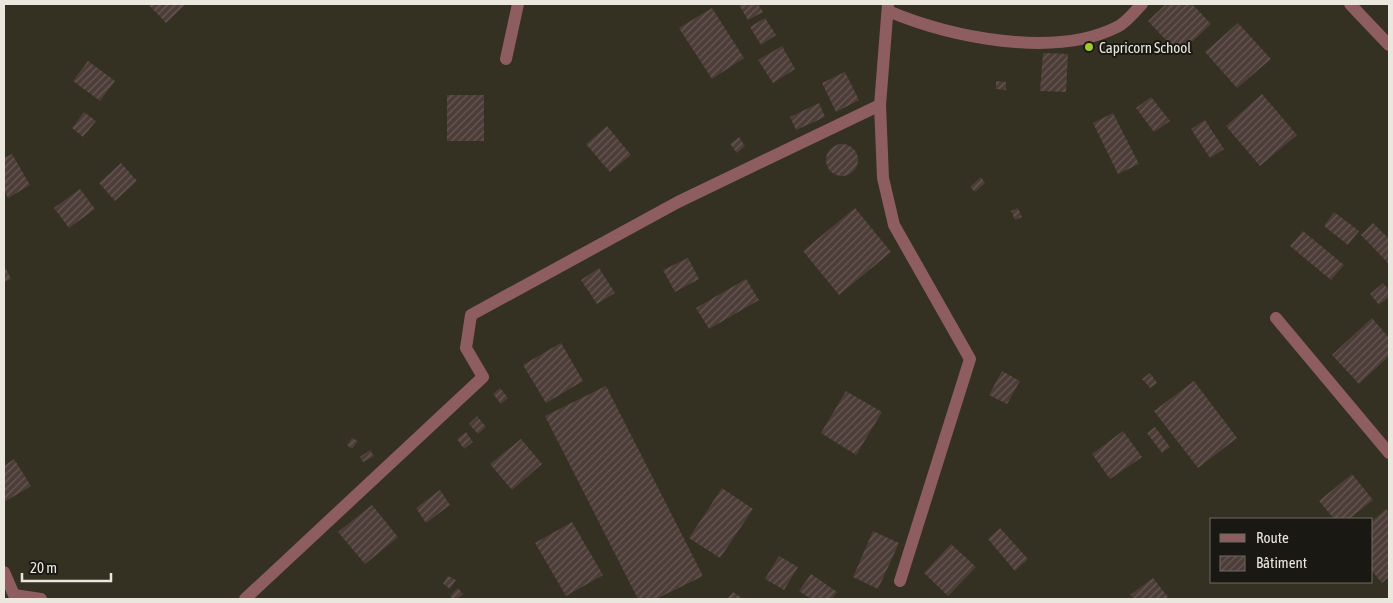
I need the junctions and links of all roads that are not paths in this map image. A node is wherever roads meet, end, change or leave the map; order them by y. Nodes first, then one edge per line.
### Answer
1 (518, 4) edge
2 (1142, 4) edge
3 (1350, 4) edge
4 (888, 7) edge
5 (1389, 45) edge
6 (506, 59) dead end
7 (880, 105) junction
8 (1276, 318) dead end
9 (1389, 453) edge
10 (4, 572) edge
11 (900, 581) dead end
12 (41, 599) edge
13 (245, 599) edge

1 - 6 street
2 - 4 street
3 - 5 street
4 - 7 street
7 - 11 street
7 - 13 street
8 - 9 street
10 - 12 street

